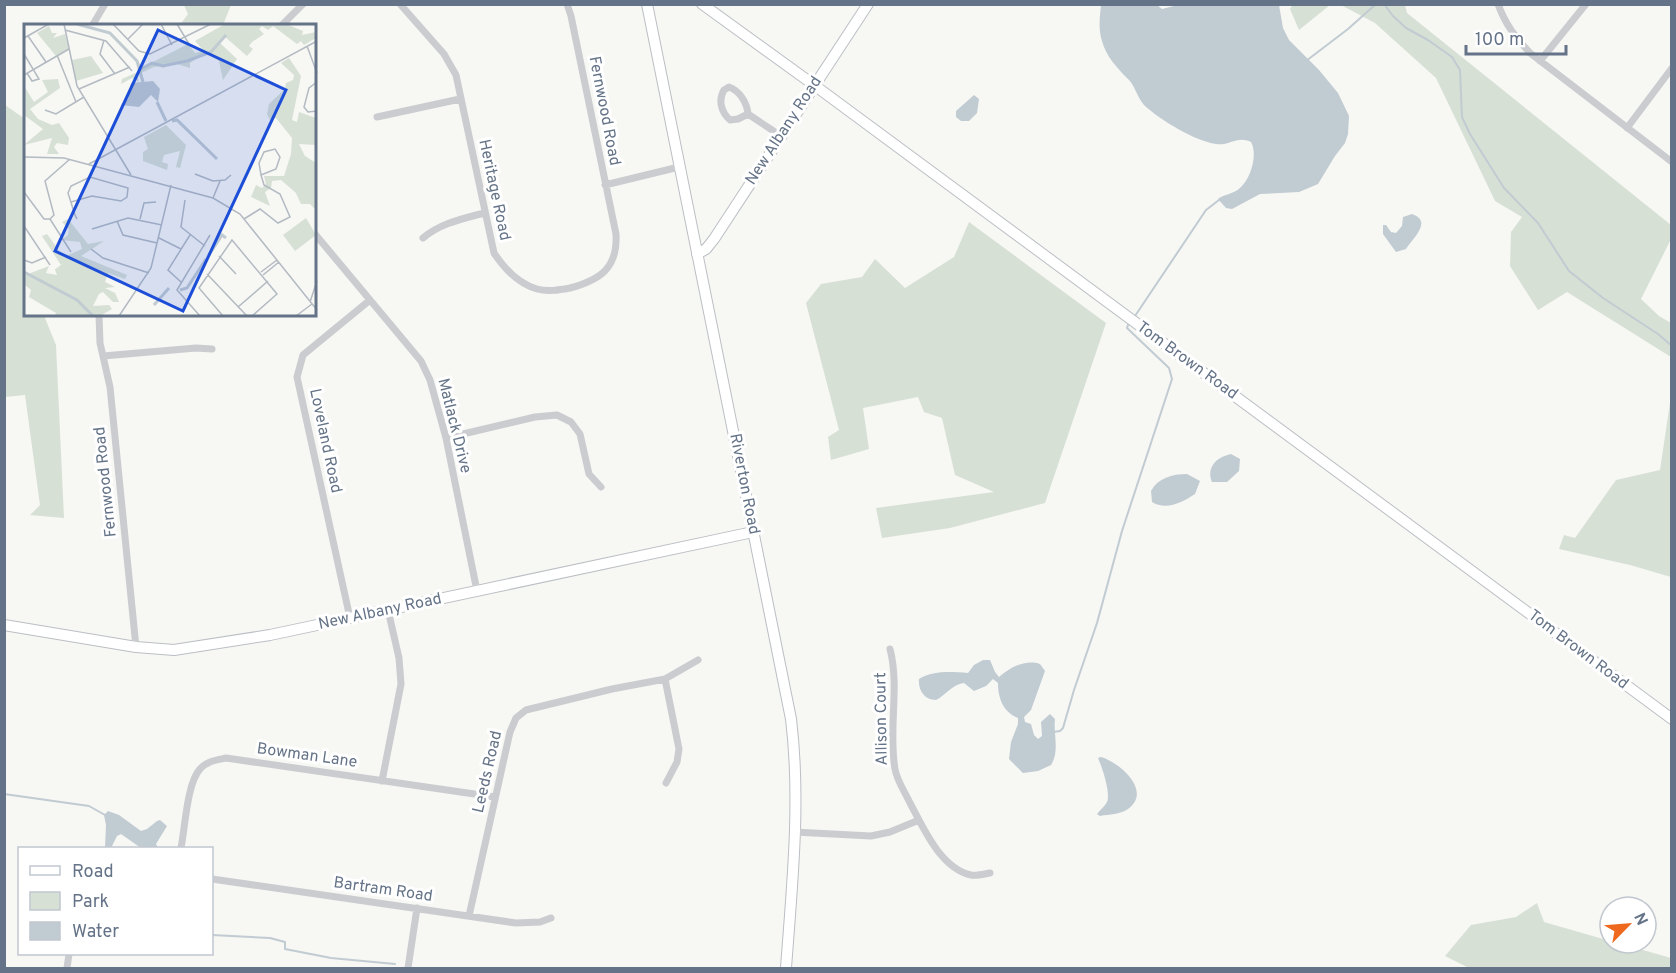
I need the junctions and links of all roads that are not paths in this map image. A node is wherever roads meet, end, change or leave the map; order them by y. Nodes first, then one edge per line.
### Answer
1 (105, 4) edge
2 (303, 4) edge
3 (400, 4) edge
4 (567, 4) edge
5 (647, 4) edge
6 (702, 4) edge
7 (868, 4) edge
8 (1498, 4) edge
9 (1586, 4) edge
10 (93, 24) edge
11 (283, 24) edge
12 (1540, 61) junction
13 (1671, 68) edge
14 (814, 85) junction
15 (460, 99) junction
16 (748, 114) junction
17 (377, 117) dead end
18 (1627, 128) junction
19 (781, 136) junction
20 (1671, 162) edge
21 (679, 168) junction
22 (605, 185) junction
23 (484, 213) junction
24 (316, 235) edge
25 (423, 238) dead end
26 (697, 254) junction
27 (370, 300) junction
28 (99, 316) edge
29 (212, 349) dead end
30 (103, 356) junction
31 (446, 438) junction
32 (601, 487) dead end
33 (753, 532) junction
34 (477, 591) junction
35 (388, 610) junction
36 (350, 618) junction
37 (4, 625) edge
38 (136, 646) junction
39 (890, 649) dead end
40 (698, 660) dead end
41 (665, 679) junction
42 (1671, 719) edge
43 (382, 781) junction
44 (666, 783) dead end
45 (495, 797) junction
46 (919, 820) junction
47 (794, 832) junction
48 (181, 847) edge
49 (990, 873) dead end
50 (213, 879) edge
51 (417, 908) junction
52 (469, 916) junction
53 (551, 918) dead end
54 (408, 969) edge
55 (786, 969) edge

1 - 10 street
2 - 11 street
3 - 15 street, Heritage Road
4 - 22 street, Fernwood Road
5 - 21 main road, Riverton Road
6 - 14 main road, Tom Brown Road
7 - 14 main road, New Albany Road
8 - 12 street
9 - 12 street
12 - 18 street
13 - 18 street
14 - 19 main road, New Albany Road
14 - 42 main road, Tom Brown Road
15 - 17 street
15 - 23 street, Heritage Road
16 - 16 street
16 - 19 street
18 - 20 street
19 - 26 main road, New Albany Road
21 - 22 street, Fernwood Road
21 - 26 main road, Riverton Road
22 - 23 street, Heritage Road
23 - 25 street
24 - 27 street, Matlack Drive
26 - 33 main road, Riverton Road
27 - 31 street, Matlack Drive
27 - 36 street, Loveland Road
28 - 30 street, Fernwood Road
29 - 30 street
30 - 38 street, Fernwood Road
31 - 32 street
31 - 34 street, Matlack Drive
33 - 34 main road, New Albany Road
33 - 47 main road, Riverton Road
34 - 35 main road, New Albany Road
35 - 36 main road, New Albany Road
35 - 43 street
36 - 38 main road, New Albany Road
37 - 38 main road, New Albany Road
39 - 46 street, Allison Court
40 - 41 street, Leeds Road
41 - 44 street
41 - 45 street, Leeds Road
43 - 45 street, Bowman Lane
43 - 48 street, Bowman Lane
45 - 52 street, Leeds Road
46 - 47 street
46 - 49 street, Allison Court
47 - 55 main road, Riverton Road
50 - 51 street, Bartram Road
51 - 52 street, Bartram Road
51 - 54 street
52 - 53 street, Bartram Road

